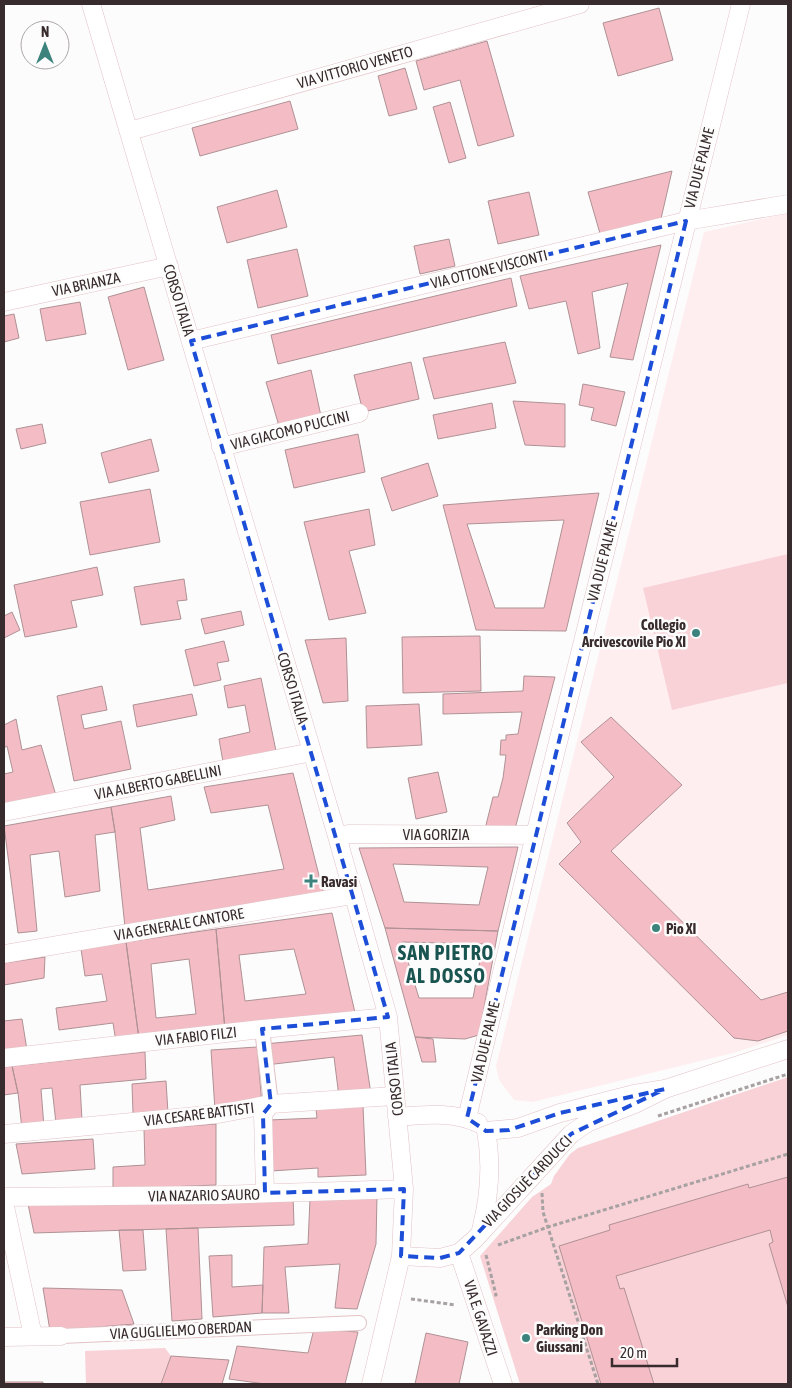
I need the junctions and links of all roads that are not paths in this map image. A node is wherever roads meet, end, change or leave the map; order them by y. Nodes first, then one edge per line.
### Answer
1 (91, 4) edge
2 (580, 4) edge
3 (741, 4) edge
4 (130, 131) junction
5 (788, 204) edge
6 (686, 221) junction
7 (169, 266) junction
8 (4, 302) edge
9 (191, 341) junction
10 (359, 413) dead end
11 (222, 448) junction
12 (312, 752) junction
13 (4, 812) edge
14 (535, 835) junction
15 (337, 836) junction
16 (354, 895) junction
17 (4, 954) edge
18 (388, 1017) junction
19 (262, 1029) junction
20 (788, 1049) edge
21 (4, 1058) edge
22 (665, 1089) junction
23 (394, 1096) junction
24 (271, 1104) junction
25 (398, 1117) junction
26 (467, 1118) junction
27 (486, 1131) junction
28 (4, 1134) edge
29 (404, 1189) junction
30 (265, 1193) junction
31 (4, 1197) edge
32 (4, 1202) edge
33 (481, 1231) junction
34 (459, 1252) junction
35 (401, 1256) junction
36 (359, 1323) dead end
37 (33, 1336) junction
38 (61, 1336) joint
39 (4, 1337) edge
40 (371, 1384) edge
41 (503, 1384) edge

1 - 4 street, CORSO ITALIA
2 - 4 street, VIA VITTORIO VENETO
3 - 6 street, VIA DUE PALME
4 - 7 street, CORSO ITALIA
5 - 6 street, VIA OTTONE VISCONTI
6 - 9 street, VIA OTTONE VISCONTI
6 - 14 street, VIA DUE PALME
7 - 8 street, VIA BRIANZA
7 - 9 street, CORSO ITALIA
9 - 11 street, CORSO ITALIA
10 - 11 street, VIA GIACOMO PUCCINI
11 - 12 street, CORSO ITALIA
12 - 13 street, VIA ALBERTO GABELLINI
12 - 15 street, CORSO ITALIA
14 - 15 street, VIA GORIZIA
14 - 26 street, VIA DUE PALME
15 - 16 street, CORSO ITALIA
16 - 17 street, VIA GENERALE CANTORE
16 - 18 street, CORSO ITALIA
18 - 19 street, VIA FABIO FILZI
18 - 23 street, CORSO ITALIA
19 - 21 street, VIA FABIO FILZI
19 - 24 street
20 - 22 street, VIA GIOSUÈ CARDUCCI
22 - 27 street, VIA GIOSUÈ CARDUCCI
22 - 33 street, VIA GIOSUÈ CARDUCCI
23 - 24 street, VIA CESARE BATTISTI
23 - 25 street, CORSO ITALIA
24 - 28 street, VIA CESARE BATTISTI
24 - 30 street
25 - 26 street
25 - 29 street, CORSO ITALIA
26 - 27 street
27 - 33 street, VIA GIOSUÈ CARDUCCI
29 - 30 street, VIA NAZARIO SAURO
29 - 35 street, CORSO ITALIA
30 - 31 street, VIA NAZARIO SAURO
32 - 37 street
33 - 34 street
34 - 35 street
34 - 41 street, VIA E. GAVAZZI
35 - 40 street, CORSO ITALIA
36 - 38 street, VIA GUGLIELMO OBERDAN
37 - 38 street, VIA GUGLIELMO OBERDAN
37 - 39 street, VIA GUGLIELMO OBERDAN

